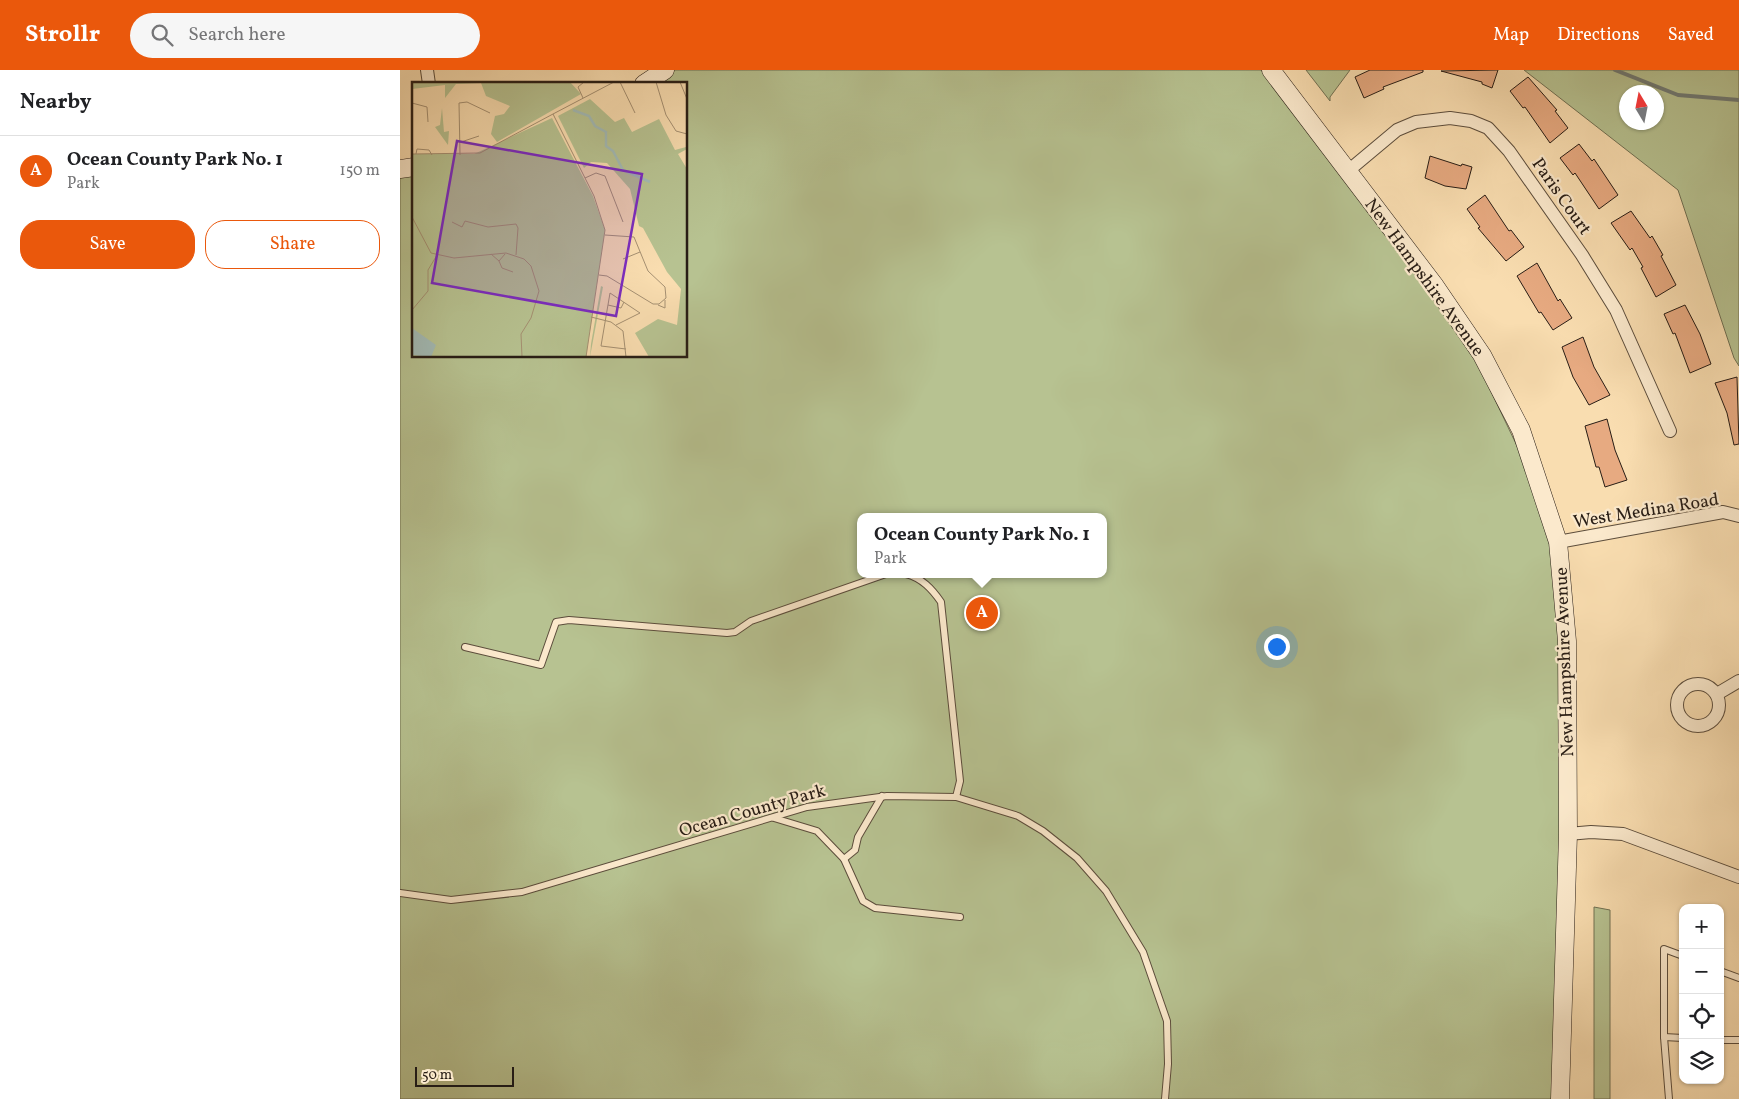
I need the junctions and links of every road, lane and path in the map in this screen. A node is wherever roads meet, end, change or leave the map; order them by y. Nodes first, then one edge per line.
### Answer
1 (665, 70) edge
2 (1271, 70) edge
3 (647, 82) edge
4 (1348, 171) junction
5 (1670, 431) dead end
6 (1739, 516) edge
7 (1558, 542) junction
8 (875, 578) edge
9 (917, 578) edge
10 (465, 647) dead end
11 (1739, 681) edge
12 (1717, 694) dead end
13 (882, 796) junction
14 (956, 798) junction
15 (772, 818) junction
16 (1568, 834) junction
17 (844, 859) junction
18 (1739, 878) edge
19 (400, 894) edge
20 (960, 917) dead end
21 (1679, 955) edge
22 (1724, 972) edge
23 (1739, 978) edge
24 (1664, 1037) junction
25 (1679, 1038) edge
26 (1724, 1040) edge
27 (1739, 1040) edge
28 (1165, 1099) edge
29 (1560, 1099) edge
30 (1669, 1099) edge

1 - 3 main road
2 - 4 main road, New Hampshire Avenue
4 - 5 street, Paris Court
4 - 7 main road, New Hampshire Avenue
6 - 7 street, West Medina Road
7 - 16 main road, New Hampshire Avenue
8 - 10 lane
9 - 14 lane
11 - 12 street
13 - 14 lane, Ocean County Park
13 - 15 lane, Ocean County Park
13 - 17 lane
14 - 28 lane, Ocean County Park
15 - 17 lane
15 - 19 lane, Ocean County Park
16 - 18 street
16 - 29 main road, New Hampshire Avenue
17 - 20 lane
21 - 24 lane
22 - 23 lane
24 - 25 lane
24 - 30 lane
26 - 27 lane

